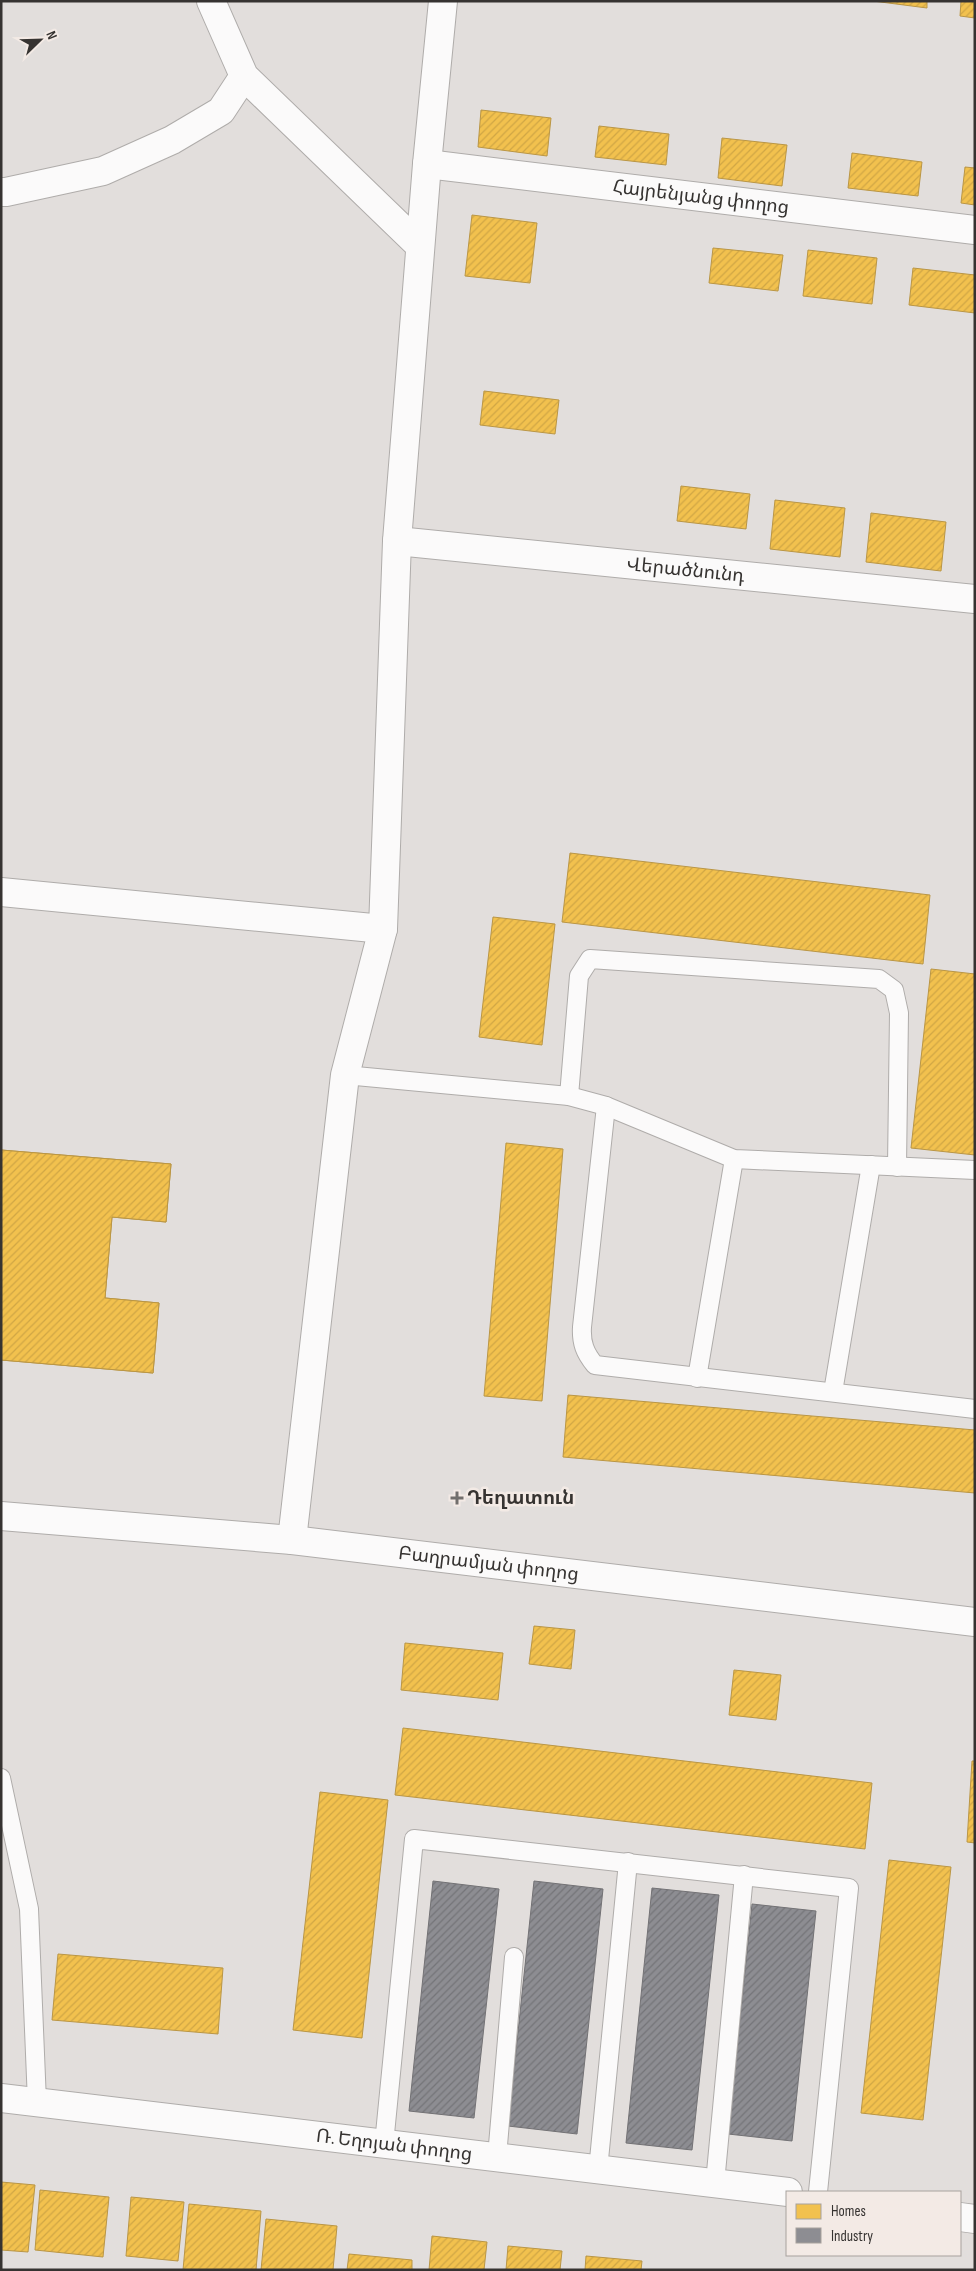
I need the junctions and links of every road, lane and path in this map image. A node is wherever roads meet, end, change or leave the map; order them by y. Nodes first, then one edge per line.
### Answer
1 (211, 1) edge
2 (443, 1) edge
3 (244, 76) junction
4 (427, 164) junction
5 (1, 192) edge
6 (975, 230) edge
7 (420, 246) junction
8 (397, 541) junction
9 (975, 599) edge
10 (1, 892) edge
11 (383, 929) junction
12 (344, 1075) junction
13 (569, 1096) junction
14 (606, 1106) junction
15 (734, 1158) junction
16 (871, 1165) junction
17 (897, 1166) junction
18 (975, 1170) edge
19 (698, 1378) junction
20 (832, 1392) junction
21 (975, 1409) edge
22 (1, 1516) edge
23 (292, 1540) junction
24 (975, 1622) edge
25 (1, 1778) edge
26 (628, 1862) junction
27 (744, 1875) junction
28 (514, 1957) dead end
29 (1, 2098) edge
30 (38, 2102) junction
31 (384, 2144) junction
32 (497, 2157) junction
33 (598, 2170) junction
34 (715, 2183) junction
35 (818, 2191) edge
36 (786, 2192) edge
37 (961, 2217) edge
38 (975, 2219) edge

1 - 3 street
2 - 4 street
3 - 5 street
3 - 7 street
4 - 6 street, Հայրենյանց փողոց
4 - 7 street
7 - 8 street
8 - 9 street, Վերածնունդ
8 - 11 street
10 - 11 street
11 - 12 street
12 - 13 lane
12 - 23 street
13 - 14 lane
13 - 17 lane
14 - 15 lane
14 - 19 lane
15 - 16 lane
15 - 19 lane
16 - 17 lane
16 - 20 lane
17 - 18 lane
19 - 20 lane
20 - 21 lane
22 - 23 street, Բաղրամյան փողոց
23 - 24 street, Բաղրամյան փողոց
25 - 30 lane
26 - 27 lane
26 - 31 lane
26 - 33 lane
27 - 34 lane
27 - 35 lane
28 - 32 lane
29 - 30 street, Ռ. Եղոյան փողոց
30 - 31 street, Ռ. Եղոյան փողոց
31 - 32 street, Ռ. Եղոյան փողոց
32 - 33 street, Ռ. Եղոյան փողոց
33 - 34 street, Ռ. Եղոյան փողոց
34 - 36 street, Ռ. Եղոյան փողոց
37 - 38 street

